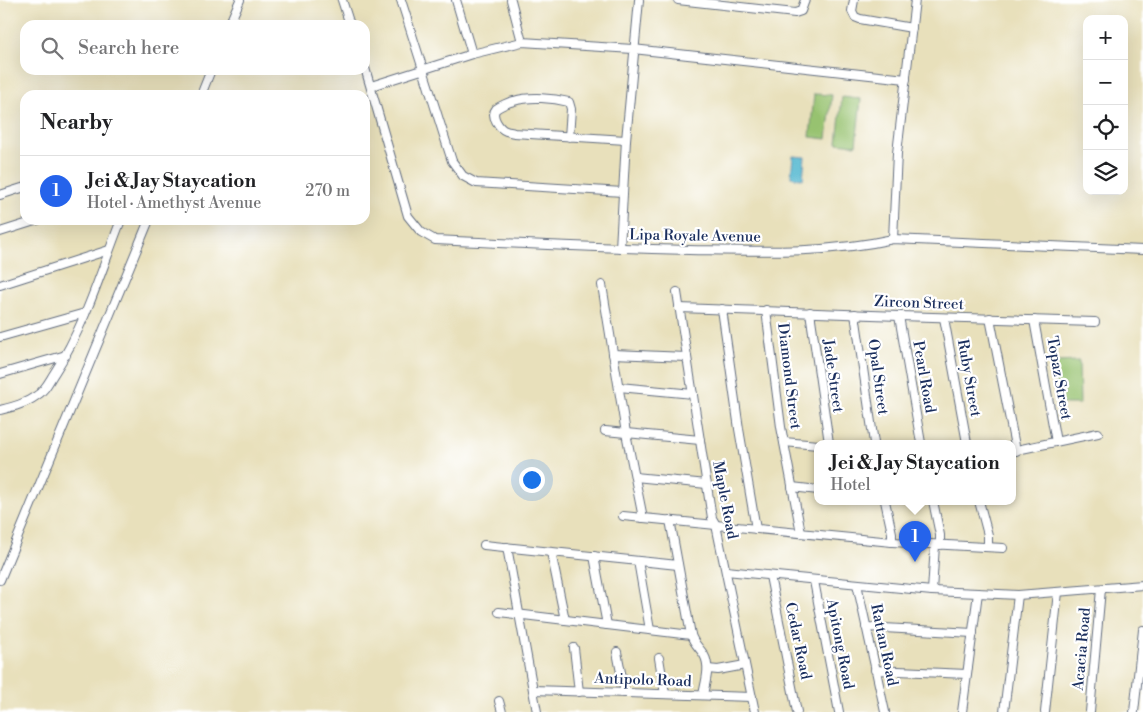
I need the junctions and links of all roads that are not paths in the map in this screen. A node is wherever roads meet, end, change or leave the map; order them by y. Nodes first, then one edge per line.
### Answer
1 (240, 0) edge
2 (342, 0) edge
3 (401, 0) edge
4 (456, 0) edge
5 (511, 0) edge
6 (639, 0) edge
7 (678, 0) edge
8 (804, 0) edge
9 (854, 0) edge
10 (915, 0) edge
11 (231, 20) edge
12 (348, 20) edge
13 (912, 28) junction
14 (522, 42) junction
15 (634, 49) junction
16 (472, 54) junction
17 (422, 70) junction
18 (209, 75) edge
19 (367, 75) edge
20 (906, 79) junction
21 (371, 86) junction
22 (202, 90) edge
23 (569, 137) junction
24 (626, 140) junction
25 (20, 189) edge
26 (623, 192) junction
27 (0, 195) edge
28 (22, 225) edge
29 (119, 225) edge
30 (147, 225) edge
31 (0, 232) edge
32 (893, 239) junction
33 (620, 248) junction
34 (109, 250) junction
35 (1143, 250) edge
36 (0, 285) edge
37 (602, 285) dead end
38 (677, 292) dead end
39 (680, 308) junction
40 (722, 309) junction
41 (766, 310) junction
42 (810, 312) junction
43 (85, 314) junction
44 (855, 314) junction
45 (899, 316) junction
46 (944, 318) junction
47 (990, 318) junction
48 (1034, 320) junction
49 (1095, 322) dead end
50 (0, 337) edge
51 (613, 354) junction
52 (66, 355) junction
53 (687, 357) junction
54 (0, 374) edge
55 (619, 387) junction
56 (693, 394) junction
57 (0, 410) edge
58 (605, 431) dead end
59 (626, 433) junction
60 (1098, 433) dead end
61 (700, 440) junction
62 (829, 440) edge
63 (874, 440) edge
64 (921, 440) edge
65 (966, 440) edge
66 (1012, 440) edge
67 (784, 442) junction
68 (1056, 442) junction
69 (814, 445) edge
70 (1016, 451) edge
71 (635, 477) junction
72 (707, 484) junction
73 (792, 487) junction
74 (814, 490) edge
75 (886, 505) edge
76 (934, 505) edge
77 (980, 505) edge
78 (623, 516) dead end
79 (643, 518) junction
80 (670, 520) junction
81 (716, 525) junction
82 (756, 529) junction
83 (801, 533) junction
84 (892, 542) junction
85 (484, 545) dead end
86 (937, 545) junction
87 (508, 547) junction
88 (988, 547) junction
89 (1003, 548) dead end
90 (551, 552) junction
91 (594, 556) junction
92 (638, 561) junction
93 (678, 565) junction
94 (726, 571) junction
95 (770, 576) junction
96 (0, 580) edge
97 (814, 581) junction
98 (857, 584) junction
99 (1143, 585) edge
100 (1101, 589) junction
101 (932, 592) junction
102 (1058, 592) junction
103 (978, 594) junction
104 (1018, 595) junction
105 (498, 612) dead end
106 (520, 614) junction
107 (565, 620) junction
108 (607, 625) junction
109 (866, 627) junction
110 (650, 630) junction
111 (1143, 630) edge
112 (973, 633) junction
113 (691, 635) junction
114 (574, 648) dead end
115 (616, 652) dead end
116 (659, 658) dead end
117 (745, 665) junction
118 (708, 669) junction
119 (875, 670) junction
120 (967, 674) junction
121 (533, 690) junction
122 (579, 692) junction
123 (624, 693) junction
124 (665, 694) junction
125 (703, 695) junction
126 (752, 697) junction
127 (499, 701) dead end
128 (502, 712) edge
129 (537, 712) edge
130 (755, 712) edge
131 (797, 712) edge
132 (839, 712) edge
133 (885, 712) edge
134 (962, 712) edge
135 (1004, 712) edge
136 (1045, 712) edge
137 (1090, 712) edge
138 (1134, 712) edge

1 - 11 street
2 - 12 street
3 - 17 street
4 - 16 street
5 - 14 street
6 - 15 street
7 - 8 street
9 - 13 street
10 - 13 street
13 - 20 street
14 - 15 street
14 - 16 street
15 - 20 street
15 - 24 street
16 - 17 street
17 - 21 street
17 - 26 street
18 - 22 street
19 - 21 street, Lipa Royale Avenue
20 - 32 street
21 - 33 street, Lipa Royale Avenue
23 - 23 street
23 - 24 street
24 - 26 street
25 - 27 street
26 - 33 street
28 - 31 street
29 - 34 street
30 - 96 street
32 - 33 street, Lipa Royale Avenue
32 - 35 street, Lipa Royale Avenue
34 - 36 street
34 - 43 street
37 - 51 street
38 - 39 street, Maple Road
39 - 40 street, Zircon Street
39 - 53 street, Maple Road
40 - 41 street, Zircon Street
40 - 82 street
41 - 42 street, Zircon Street
41 - 67 street, Diamond Street
42 - 44 street, Zircon Street
42 - 62 street, Jade Street
43 - 50 street
43 - 52 street
44 - 45 street, Zircon Street
44 - 63 street, Opal Street
45 - 46 street, Zircon Street
45 - 64 street, Pearl Road
46 - 47 street, Zircon Street
46 - 65 street, Ruby Street
47 - 48 street, Zircon Street
47 - 66 street
48 - 49 street, Zircon Street
48 - 68 street, Topaz Street
51 - 53 street
51 - 55 street
52 - 54 street
52 - 57 street
53 - 56 street, Maple Road
55 - 56 street
55 - 59 street
56 - 61 street, Maple Road
58 - 59 street
59 - 61 street
59 - 71 street
60 - 68 street
61 - 72 street, Maple Road
67 - 69 street
67 - 73 street, Diamond Street
68 - 70 street
71 - 72 street
71 - 79 street
72 - 81 street, Maple Road
73 - 74 street
73 - 83 street, Diamond Street
75 - 84 street
76 - 86 street
77 - 88 street
78 - 79 street
79 - 80 street
80 - 81 street
80 - 93 street
81 - 82 street
81 - 94 street, Maple Road
82 - 83 street
83 - 84 street
84 - 86 street
85 - 87 street
86 - 88 street
86 - 101 street
87 - 90 street
87 - 106 street
88 - 89 street
90 - 91 street
90 - 107 street
91 - 92 street
91 - 108 street
92 - 93 street
92 - 110 street
93 - 113 street
94 - 95 street
94 - 117 street, Maple Road
95 - 97 street
95 - 131 street, Cedar Road
97 - 98 street
97 - 132 street, Apitong Road
98 - 101 street
98 - 109 street, Rattan Road
99 - 100 street
100 - 102 street
100 - 137 street, Acacia Road
101 - 103 street
102 - 104 street
102 - 136 street
103 - 104 street
103 - 112 street
104 - 135 street
105 - 106 street
106 - 107 street
106 - 121 street
107 - 108 street
108 - 110 street
109 - 112 street
109 - 119 street, Rattan Road
110 - 113 street
111 - 138 street
112 - 120 street
113 - 118 street
114 - 122 street
115 - 123 street
116 - 124 street
117 - 118 street
117 - 126 street, Maple Road
118 - 125 street
119 - 120 street
119 - 133 street, Rattan Road
120 - 134 street
121 - 122 street, Antipolo Road
121 - 129 street
122 - 123 street, Antipolo Road
123 - 124 street, Antipolo Road
124 - 125 street, Antipolo Road
125 - 126 street, Antipolo Road
126 - 130 street, Maple Road
127 - 128 street

